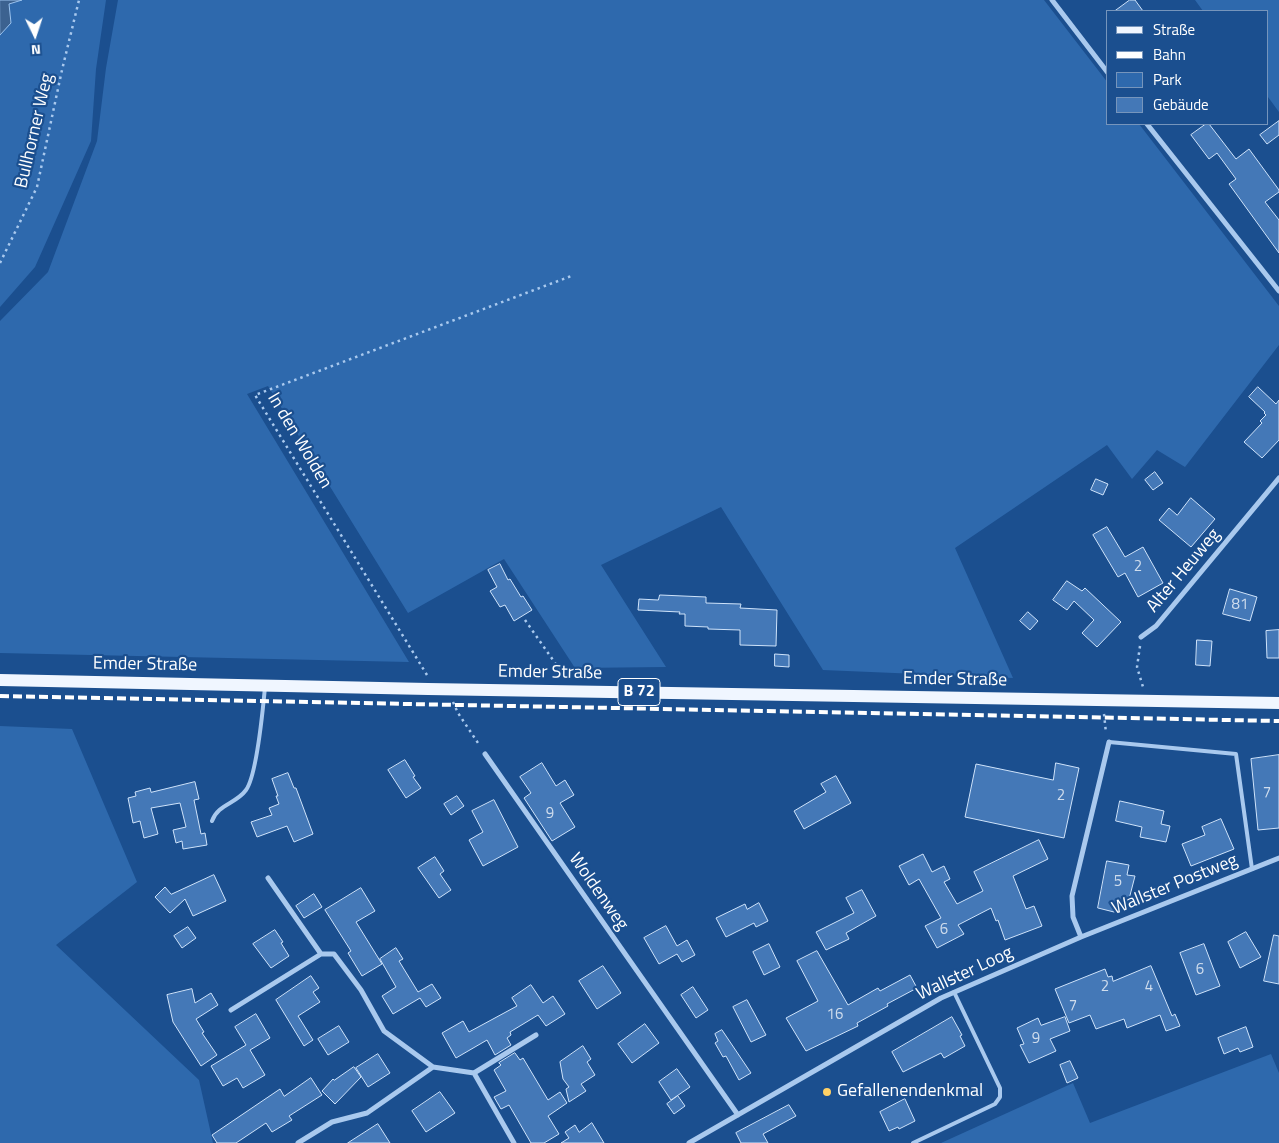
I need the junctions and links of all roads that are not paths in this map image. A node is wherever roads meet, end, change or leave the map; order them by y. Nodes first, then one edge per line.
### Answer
1 (1052, 0) edge
2 (1106, 70) edge
3 (1148, 125) edge
4 (1279, 291) edge
5 (1279, 478) edge
6 (1141, 637) road end
7 (0, 680) edge
8 (265, 685) junction
9 (1279, 703) edge
10 (1109, 742) joint
11 (485, 754) road end
12 (212, 821) dead end
13 (1279, 858) edge
14 (1252, 869) junction
15 (268, 878) dead end
16 (1082, 937) junction
17 (320, 954) junction
18 (954, 992) junction
19 (231, 1010) dead end
20 (536, 1035) dead end
21 (433, 1066) junction
22 (474, 1073) junction
23 (738, 1115) junction
24 (298, 1143) edge
25 (514, 1143) edge
26 (689, 1143) edge
27 (913, 1143) edge

1 - 2 street
3 - 4 street
5 - 6 street, Alter Heuweg
7 - 8 main road, Emder Straße / B 72
8 - 9 main road, Emder Straße / B 72
8 - 12 lane
10 - 14 lane
10 - 16 street
11 - 23 street, Woldenweg
13 - 14 street, Wallster Postweg
14 - 16 street, Wallster Postweg
15 - 17 street
16 - 18 street, Wallster Loog
17 - 19 street
17 - 21 street
18 - 23 street, Wallster Loog
18 - 27 lane
20 - 22 street
21 - 22 street
21 - 24 street
22 - 25 street
23 - 26 street, Wallster Loog

